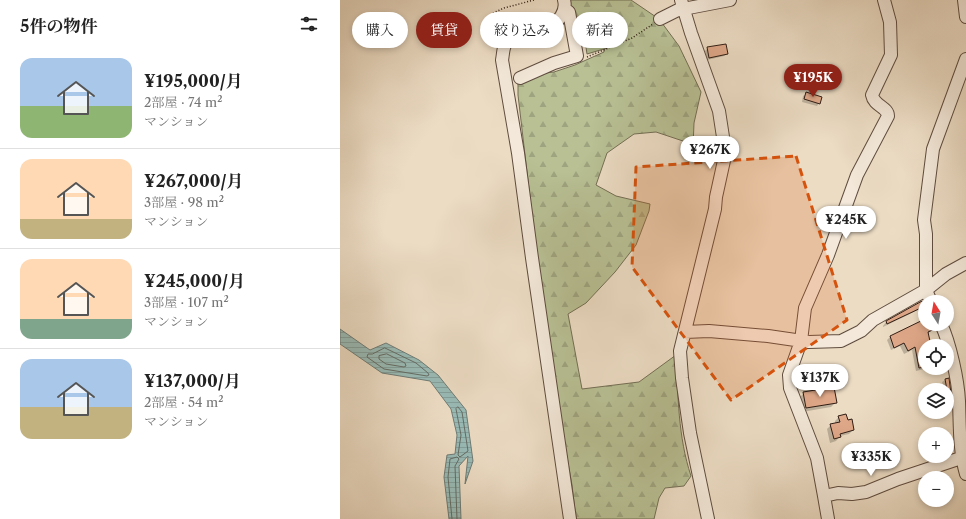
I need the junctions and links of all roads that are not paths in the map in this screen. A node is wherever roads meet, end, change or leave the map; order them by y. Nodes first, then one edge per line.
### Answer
1 (730, 0) edge
2 (884, 0) edge
3 (964, 0) edge
4 (565, 4) edge
5 (683, 5) edge
6 (966, 17) edge
7 (660, 19) road end
8 (966, 59) edge
9 (520, 78) dead end
10 (966, 264) edge
11 (926, 290) junction
12 (928, 295) edge
13 (944, 331) edge
14 (685, 332) junction
15 (801, 341) junction
16 (962, 397) edge
17 (961, 458) junction
18 (966, 474) edge
19 (824, 496) junction
20 (570, 519) edge
21 (708, 519) edge
22 (828, 519) edge

1 - 5 street
2 - 15 street
3 - 6 street
4 - 9 street
4 - 20 street
5 - 7 street
5 - 14 street
8 - 11 street
10 - 11 street
11 - 12 street
11 - 15 street
13 - 16 street
14 - 15 street
14 - 21 street
15 - 19 street
16 - 17 street
17 - 18 street
17 - 19 street
19 - 22 street

